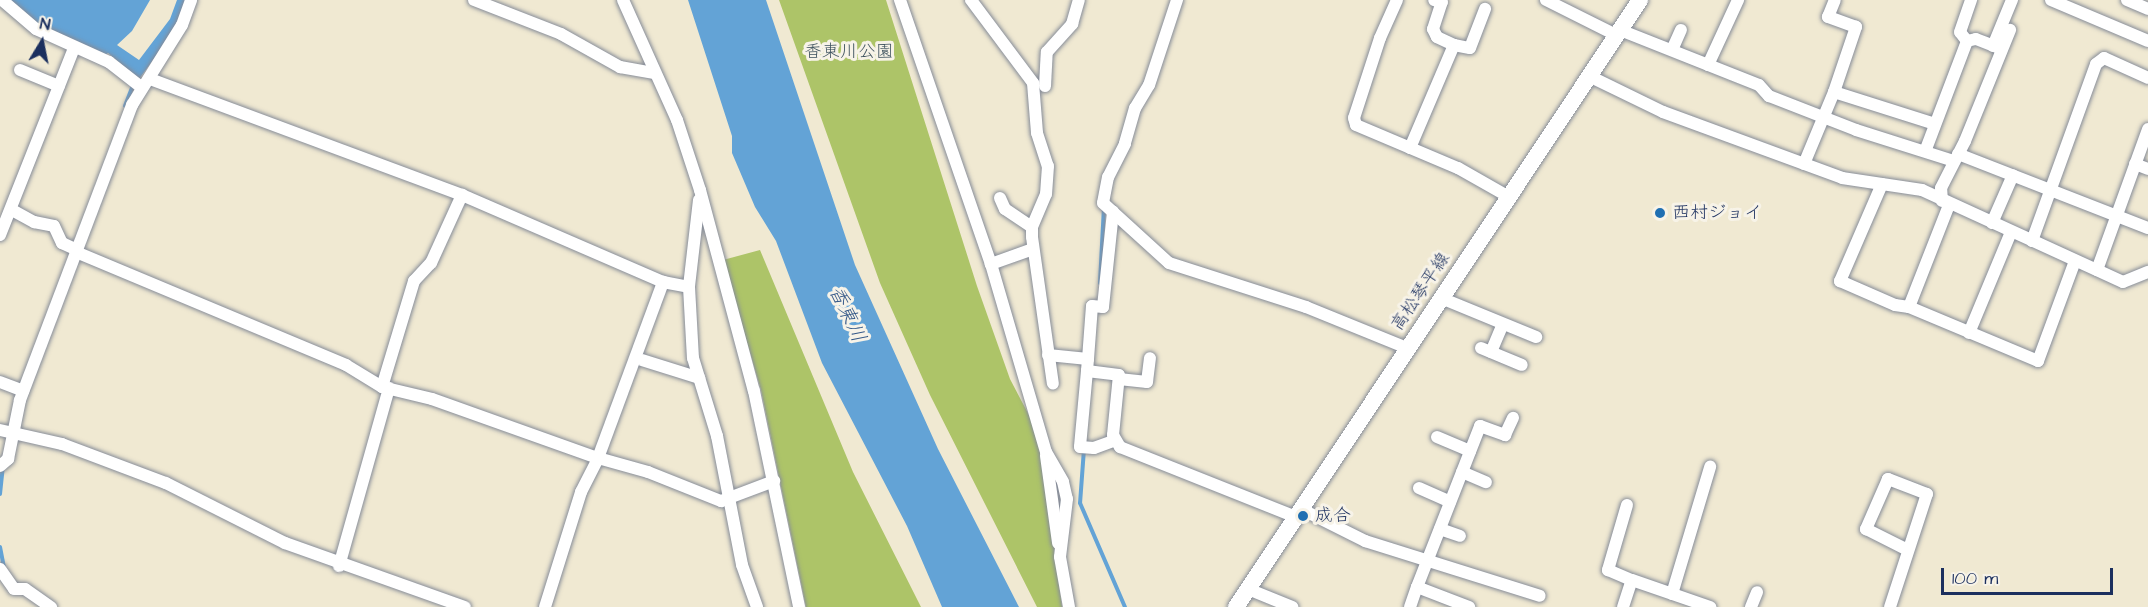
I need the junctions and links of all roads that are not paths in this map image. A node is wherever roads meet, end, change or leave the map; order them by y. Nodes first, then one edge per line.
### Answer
1 (2, 0) edge
2 (191, 0) edge
3 (474, 0) edge
4 (623, 0) edge
5 (900, 0) edge
6 (971, 0) edge
7 (1079, 0) edge
8 (1177, 0) edge
9 (1397, 0) edge
10 (1434, 0) edge
11 (1546, 0) edge
12 (1640, 0) edge
13 (1738, 0) edge
14 (1835, 0) edge
15 (1971, 0) edge
16 (2012, 0) edge
17 (2051, 0) edge
18 (2127, 0) edge
19 (1485, 9) dead end
20 (2148, 9) edge
21 (1681, 30) dead end
22 (2010, 30) dead end
23 (1618, 33) junction
24 (1967, 41) junction
25 (2148, 41) edge
26 (1454, 45) junction
27 (1998, 47) junction
28 (74, 48) junction
29 (1672, 50) junction
30 (1708, 64) junction
31 (20, 70) dead end
32 (654, 73) junction
33 (1589, 76) junction
34 (2148, 78) edge
35 (140, 82) junction
36 (59, 86) junction
37 (1045, 86) dead end
38 (1834, 92) junction
39 (1824, 117) junction
40 (1935, 124) junction
41 (2148, 129) edge
42 (1410, 148) junction
43 (1926, 149) junction
44 (1956, 158) junction
45 (1804, 164) junction
46 (2135, 164) junction
47 (2148, 169) edge
48 (2013, 175) junction
49 (1882, 184) junction
50 (700, 190) junction
51 (2050, 192) junction
52 (462, 195) junction
53 (1509, 197) junction
54 (1000, 198) dead end
55 (1946, 203) junction
56 (1107, 207) junction
57 (12, 210) junction
58 (2115, 218) junction
59 (1992, 224) junction
60 (1032, 227) junction
61 (2148, 228) edge
62 (2012, 232) junction
63 (0, 235) edge
64 (2032, 241) junction
65 (1033, 249) junction
66 (74, 250) junction
67 (2076, 261) junction
68 (991, 264) junction
69 (2097, 270) junction
70 (2148, 272) edge
71 (663, 282) junction
72 (689, 287) junction
73 (1441, 298) junction
74 (1909, 308) junction
75 (1503, 324) junction
76 (1970, 333) junction
77 (1536, 337) dead end
78 (1407, 348) junction
79 (1048, 355) junction
80 (1150, 358) dead end
81 (642, 360) dead end
82 (1522, 365) dead end
83 (1090, 368) junction
84 (699, 378) junction
85 (1119, 379) junction
86 (0, 382) edge
87 (1053, 384) dead end
88 (385, 388) junction
89 (21, 390) junction
90 (1512, 418) dead end
91 (6, 433) edge
92 (1437, 438) dead end
93 (1113, 441) junction
94 (1470, 451) junction
95 (598, 458) junction
96 (2, 464) edge
97 (1710, 467) dead end
98 (1462, 472) junction
99 (774, 481) junction
100 (1486, 482) dead end
101 (1419, 488) dead end
102 (730, 500) junction
103 (1450, 502) junction
104 (1627, 505) dead end
105 (1298, 513) junction
106 (1440, 529) junction
107 (1460, 536) dead end
108 (1908, 550) junction
109 (1428, 558) junction
110 (339, 566) junction
111 (0, 569) edge
112 (1632, 580) junction
113 (1417, 587) junction
114 (1248, 588) junction
115 (1757, 592) dead end
116 (1672, 594) junction
117 (1540, 596) dead end
118 (51, 607) edge
119 (465, 607) edge
120 (545, 607) edge
121 (757, 607) edge
122 (799, 607) edge
123 (1069, 607) edge
124 (1236, 607) edge
125 (1293, 607) edge
126 (1410, 607) edge
127 (1469, 607) edge
128 (1623, 607) edge
129 (1710, 607) edge
130 (1751, 607) edge
131 (1890, 607) edge

1 - 28 street
2 - 35 street
3 - 32 street
4 - 32 street
5 - 68 street
6 - 60 street
7 - 37 street
8 - 56 street
9 - 42 street
10 - 26 street
11 - 23 street
12 - 23 main road, 高松琴平線
13 - 30 street
14 - 38 street
15 - 24 street
16 - 27 street
17 - 25 street
18 - 20 street
19 - 26 street
21 - 29 street
22 - 27 street
23 - 29 street
23 - 33 main road, 高松琴平線
24 - 27 street
24 - 40 street
26 - 42 street
27 - 44 street
28 - 35 street
28 - 36 street
29 - 30 street
30 - 39 street
31 - 36 street
32 - 50 street
33 - 45 street
33 - 53 main road, 高松琴平線
34 - 51 street
35 - 52 street
35 - 66 street
36 - 57 street
38 - 39 street
38 - 40 street
39 - 43 street
39 - 45 street
40 - 43 street
41 - 46 street
42 - 53 street
43 - 44 street
44 - 48 street
44 - 55 street
45 - 49 street
46 - 47 street
46 - 58 street
48 - 51 street
48 - 59 street
49 - 55 street
49 - 74 street
50 - 72 street
50 - 99 street
51 - 58 street
51 - 64 street
52 - 71 street
52 - 88 street
53 - 73 main road, 高松琴平線
54 - 60 street
55 - 59 street
55 - 74 street
56 - 78 street
56 - 83 street
57 - 63 street
57 - 66 street
58 - 61 street
58 - 69 street
59 - 62 street
60 - 65 street
62 - 64 street
62 - 76 street
64 - 67 street
65 - 68 street
65 - 79 street
66 - 88 street
66 - 89 street
67 - 69 street
67 - 76 street
68 - 123 street
69 - 70 street
71 - 72 street
71 - 95 street
72 - 84 street
73 - 75 street
73 - 78 main road, 高松琴平線
74 - 76 street
75 - 77 street
75 - 82 street
78 - 105 main road, 高松琴平線
79 - 83 street
79 - 87 street
80 - 85 street
81 - 84 street
83 - 85 street
83 - 93 street
84 - 102 street
85 - 93 street
86 - 89 street
88 - 95 street
88 - 110 street
89 - 91 street
90 - 94 street
91 - 96 street
91 - 110 street
92 - 94 street
93 - 105 street
94 - 98 street
95 - 102 street
95 - 120 street
97 - 116 street
98 - 100 street
98 - 103 street
99 - 102 street
99 - 122 street
101 - 103 street
102 - 121 street
103 - 106 street
104 - 112 street
105 - 109 street
105 - 114 main road, 高松琴平線
106 - 107 street
106 - 109 street
108 - 108 street
108 - 131 street
109 - 113 street
109 - 117 street
110 - 119 street
111 - 118 street
112 - 116 street
112 - 128 street
113 - 126 street
113 - 127 street
114 - 124 main road, 高松琴平線
114 - 125 street
115 - 130 street
116 - 129 street

